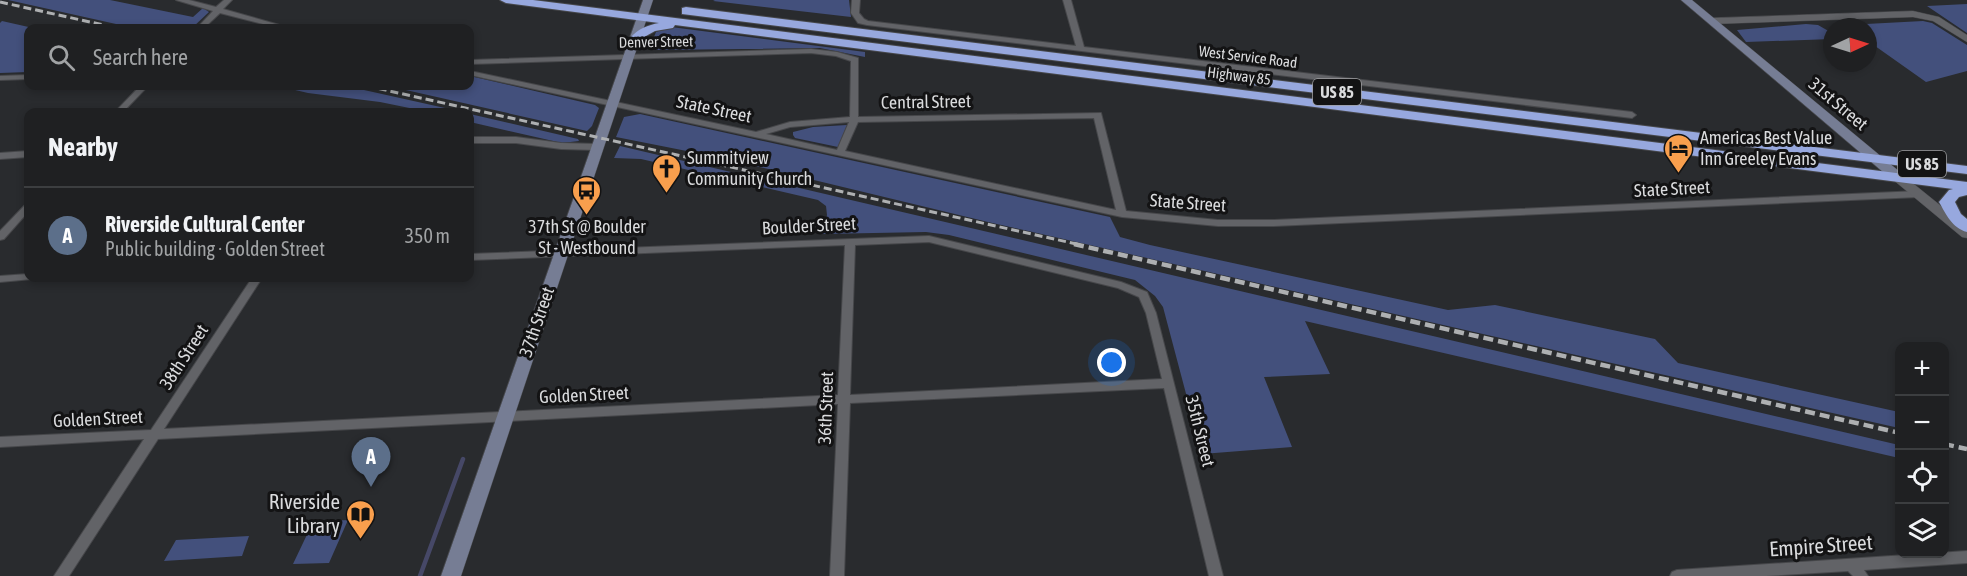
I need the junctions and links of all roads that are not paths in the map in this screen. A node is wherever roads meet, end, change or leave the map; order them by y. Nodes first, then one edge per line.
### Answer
1 (180, 0) edge
2 (228, 0) edge
3 (506, 0) edge
4 (595, 0) edge
5 (856, 0) edge
6 (1067, 0) edge
7 (1686, 0) edge
8 (646, 8) edge
9 (219, 10) junction
10 (1712, 21) junction
11 (204, 24) edge
12 (271, 24) edge
13 (637, 37) junction
14 (798, 37) junction
15 (1967, 39) edge
16 (1081, 50) junction
17 (631, 56) junction
18 (474, 62) edge
19 (474, 74) edge
20 (24, 77) edge
21 (0, 78) edge
22 (140, 90) edge
23 (613, 104) junction
24 (123, 108) edge
25 (1632, 115) dead end
26 (854, 120) junction
27 (757, 135) junction
28 (474, 140) edge
29 (597, 147) junction
30 (840, 153) junction
31 (24, 154) edge
32 (0, 156) edge
33 (1876, 159) junction
34 (1967, 170) edge
35 (1895, 175) junction
36 (1967, 186) edge
37 (1967, 191) edge
38 (1919, 194) junction
39 (24, 211) edge
40 (1122, 214) junction
41 (1967, 227) edge
42 (1967, 234) edge
43 (0, 237) edge
44 (850, 241) junction
45 (561, 254) junction
46 (474, 257) edge
47 (24, 278) edge
48 (0, 279) edge
49 (254, 282) edge
50 (1143, 295) joint
51 (1169, 383) junction
52 (845, 400) junction
53 (505, 417) junction
54 (155, 434) junction
55 (0, 442) edge
56 (1967, 557) edge
57 (1856, 570) edge
58 (61, 576) edge
59 (451, 576) edge
60 (837, 576) edge
61 (1216, 576) edge
62 (1677, 576) edge
63 (1682, 576) edge

1 - 9 street
2 - 9 street
3 - 8 highway, Highway 85 / US 85
4 - 8 highway, Highway 85 / US 85
5 - 16 street, West Service Road
6 - 16 street
7 - 10 main road, 31st Street
8 - 13 main road, 37th Street
8 - 14 highway, Highway 85 / US 85
8 - 33 highway, Highway 85 / US 85
9 - 11 street
9 - 12 street
10 - 15 street
10 - 33 main road, 31st Street
13 - 14 highway
13 - 17 main road, 37th Street
14 - 35 highway, Highway 85 / US 85
16 - 25 street, West Service Road
17 - 18 street, Denver Street
17 - 23 main road, 37th Street
17 - 26 street, Denver Street
19 - 23 street, State Street
20 - 21 street
22 - 24 street
23 - 27 street, State Street
23 - 29 main road, 37th Street
26 - 27 street, Central Street
26 - 30 street
26 - 40 street, Central Street
27 - 30 street, State Street
28 - 29 street
29 - 45 main road, 37th Street
30 - 40 street, State Street
31 - 32 street
33 - 34 highway, Highway 85 / US 85
33 - 35 main road, 31st Street
35 - 36 highway, Highway 85 / US 85
35 - 38 street, 31st Street
37 - 41 highway
38 - 40 street, State Street
38 - 42 street, 31st Street
39 - 43 street
44 - 45 street, Boulder Street
44 - 50 street, Boulder Street
44 - 52 street, 36th Street
45 - 46 street, Boulder Street
45 - 53 main road, 37th Street
47 - 48 street
49 - 54 street, 38th Street
50 - 51 street, 35th Street
51 - 52 street, Golden Street
51 - 61 street, 35th Street
52 - 53 street, Golden Street
52 - 60 street, 36th Street
53 - 54 street, Golden Street
53 - 59 main road, 37th Street
54 - 55 street, Golden Street
54 - 58 street, 38th Street
56 - 57 street, Empire Street
57 - 63 street, Empire Street
62 - 63 street, Empire Street

